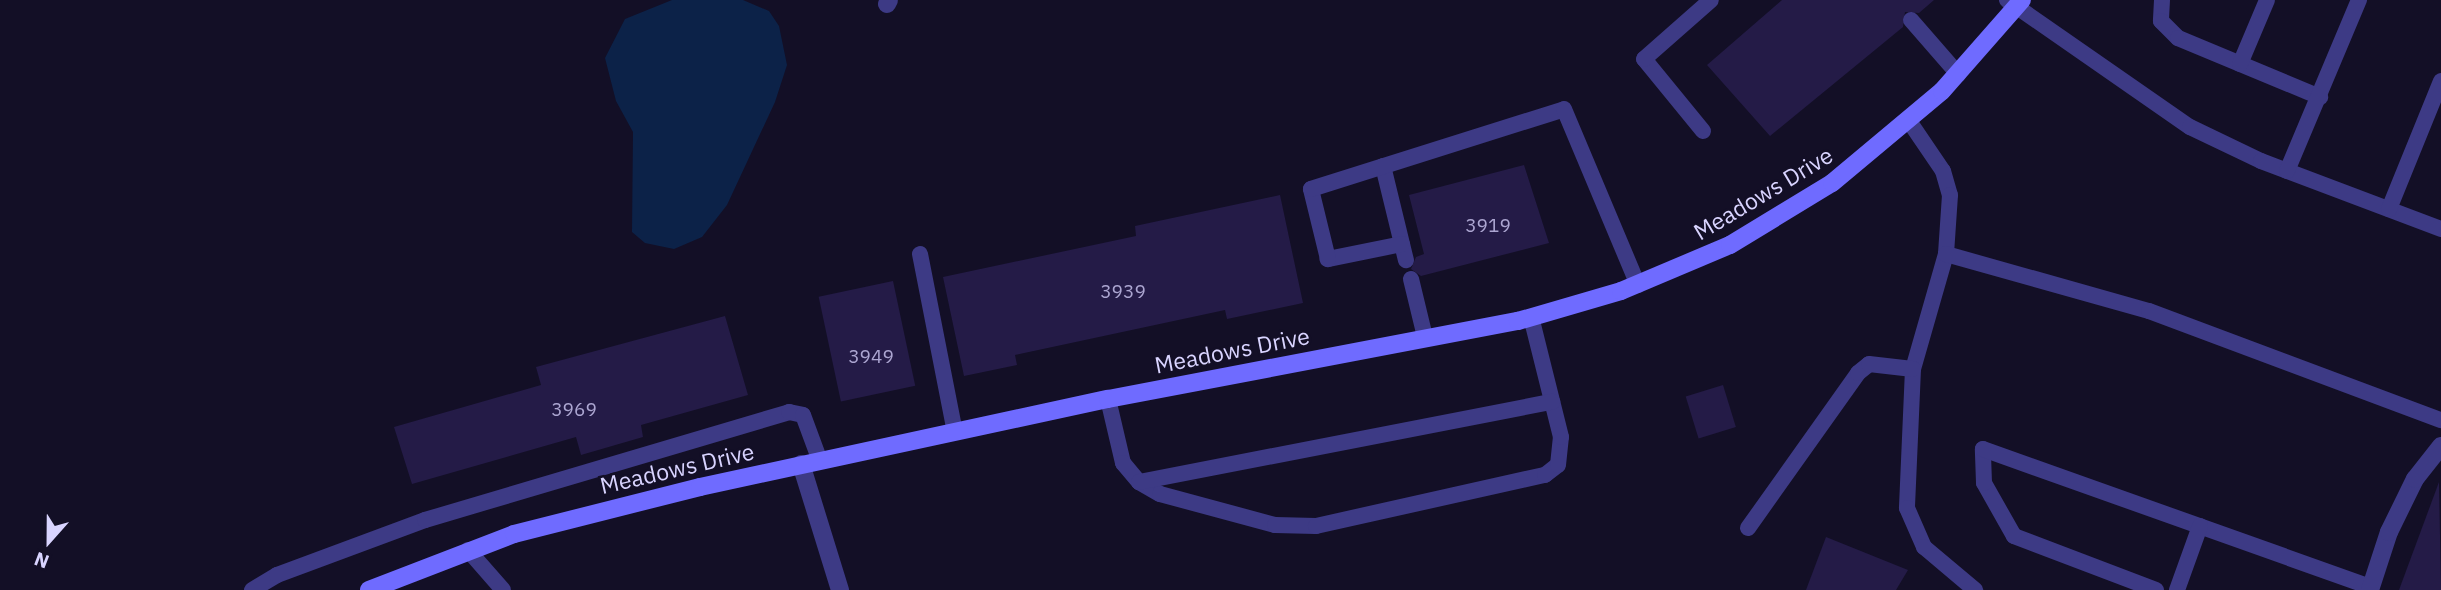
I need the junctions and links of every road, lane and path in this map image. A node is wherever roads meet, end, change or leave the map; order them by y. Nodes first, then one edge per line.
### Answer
1 (1711, 0) edge
2 (2162, 0) edge
3 (2266, 0) edge
4 (2359, 0) edge
5 (2015, 3) edge
6 (1911, 20) dead end
7 (2240, 64) junction
8 (1958, 74) junction
9 (2441, 81) edge
10 (2320, 97) junction
11 (1909, 121) junction
12 (1703, 131) dead end
13 (1383, 166) junction
14 (2287, 171) junction
15 (2389, 209) junction
16 (2441, 229) edge
17 (920, 254) dead end
18 (1946, 254) junction
19 (1411, 279) dead end
20 (1637, 285) junction
21 (1531, 317) junction
22 (1425, 337) junction
23 (1913, 369) junction
24 (1108, 399) junction
25 (1552, 402) junction
26 (2441, 420) edge
27 (954, 432) junction
28 (2441, 446) edge
29 (820, 461) junction
30 (801, 464) junction
31 (1139, 482) junction
32 (2200, 526) junction
33 (1748, 528) dead end
34 (468, 550) junction
35 (392, 585) edge
36 (2370, 589) edge
37 (252, 590) edge
38 (369, 590) edge
39 (503, 590) edge
40 (840, 590) edge
41 (1975, 590) edge
42 (2156, 590) edge
43 (2177, 590) edge

1 - 12 lane
2 - 7 lane
3 - 7 lane
4 - 10 lane
5 - 8 street, Meadows Drive
5 - 14 lane
6 - 8 lane
7 - 10 lane
8 - 11 street, Meadows Drive
9 - 15 lane
10 - 14 lane
11 - 18 lane
11 - 20 street, Meadows Drive
13 - 13 lane
13 - 20 lane
14 - 15 lane
15 - 16 lane
17 - 27 lane
18 - 23 lane
18 - 26 lane
19 - 22 lane
20 - 21 street, Meadows Drive
21 - 22 street, Meadows Drive
21 - 25 lane
22 - 24 street, Meadows Drive
23 - 33 lane
23 - 41 lane
24 - 27 street, Meadows Drive
24 - 31 lane
25 - 31 lane
25 - 31 lane
27 - 29 street, Meadows Drive
28 - 36 street
29 - 30 street, Meadows Drive
29 - 37 lane
30 - 34 street, Meadows Drive
30 - 40 street
32 - 36 lane
32 - 42 lane
32 - 43 lane
34 - 35 street, Meadows Drive
34 - 39 lane
35 - 38 street, Meadows Drive

